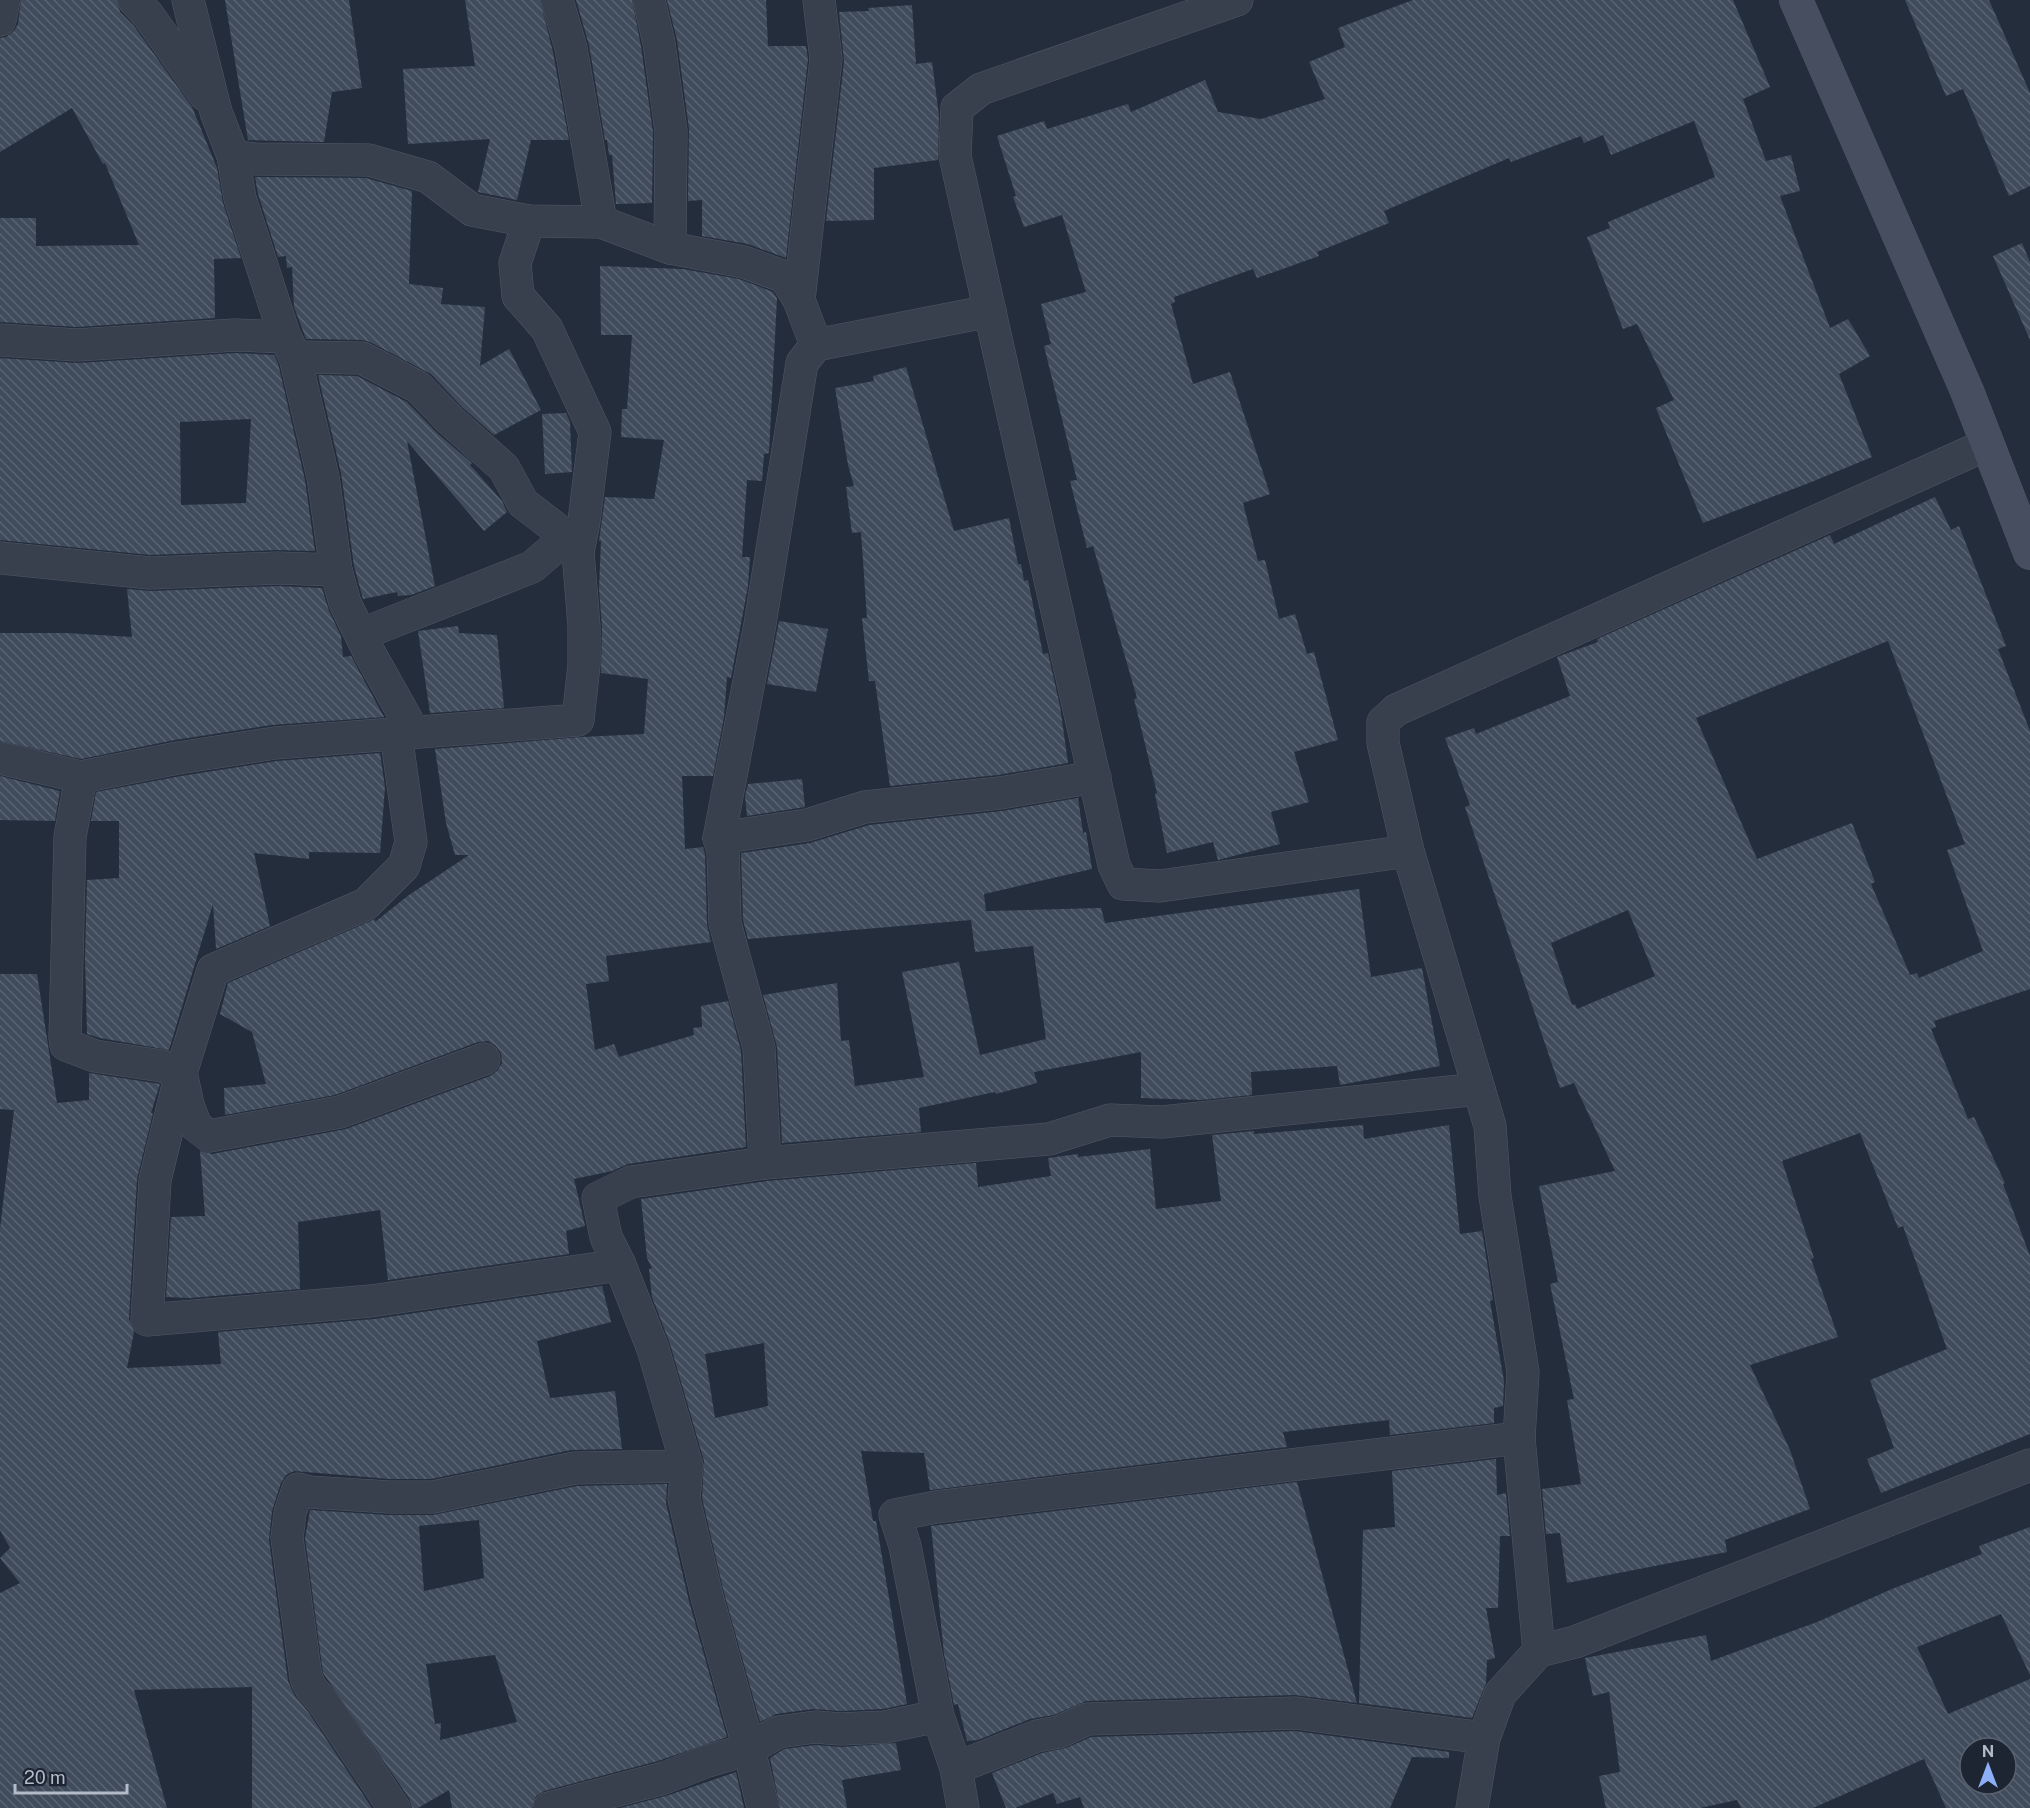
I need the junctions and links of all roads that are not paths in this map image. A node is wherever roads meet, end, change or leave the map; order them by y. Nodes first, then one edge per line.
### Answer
1 (4, 0) edge
2 (134, 0) edge
3 (188, 0) edge
4 (557, 0) edge
5 (649, 0) edge
6 (819, 0) edge
7 (1237, 0) edge
8 (1796, 0) edge
9 (0, 20) edge
10 (216, 112) junction
11 (233, 156) junction
12 (530, 221) junction
13 (601, 222) junction
14 (670, 248) junction
15 (799, 300) junction
16 (990, 310) junction
17 (0, 340) edge
18 (816, 345) junction
19 (290, 347) junction
20 (1988, 444) junction
21 (573, 544) junction
22 (2030, 553) edge
23 (0, 558) edge
24 (336, 570) junction
25 (362, 634) junction
26 (396, 734) junction
27 (0, 758) edge
28 (81, 777) junction
29 (1095, 777) junction
30 (719, 838) junction
31 (1408, 851) junction
32 (484, 1059) dead end
33 (181, 1073) junction
34 (1479, 1089) junction
35 (765, 1164) junction
36 (620, 1265) junction
37 (1519, 1438) junction
38 (2030, 1465) edge
39 (687, 1466) junction
40 (1539, 1651) junction
41 (938, 1716) junction
42 (1484, 1738) junction
43 (749, 1749) junction
44 (956, 1768) junction
45 (394, 1808) edge
46 (549, 1808) edge
47 (763, 1808) edge
48 (963, 1808) edge
49 (1472, 1808) edge

1 - 9 street
2 - 10 street
3 - 10 street
4 - 13 street
5 - 14 street
6 - 15 street
7 - 16 street
8 - 20 street
10 - 11 street
11 - 12 street
11 - 19 street
12 - 13 street
12 - 21 street
13 - 14 street
14 - 15 street
15 - 18 street
16 - 18 street
16 - 29 street
17 - 19 street
18 - 30 street
19 - 21 street
19 - 24 street
20 - 22 street
20 - 31 street
21 - 25 street
21 - 26 street
23 - 24 street
24 - 25 street
25 - 26 street
26 - 28 street
26 - 33 street
27 - 28 street
28 - 33 street
29 - 30 street
29 - 31 street
30 - 35 street
31 - 34 street
32 - 33 street
33 - 36 street
34 - 35 street
34 - 37 street
35 - 36 street
36 - 39 street
37 - 40 street
37 - 41 street
38 - 40 street
39 - 43 street
39 - 45 street
40 - 42 street
41 - 43 street
41 - 44 street
42 - 44 street
42 - 49 street
43 - 46 street
43 - 47 street
44 - 48 street

